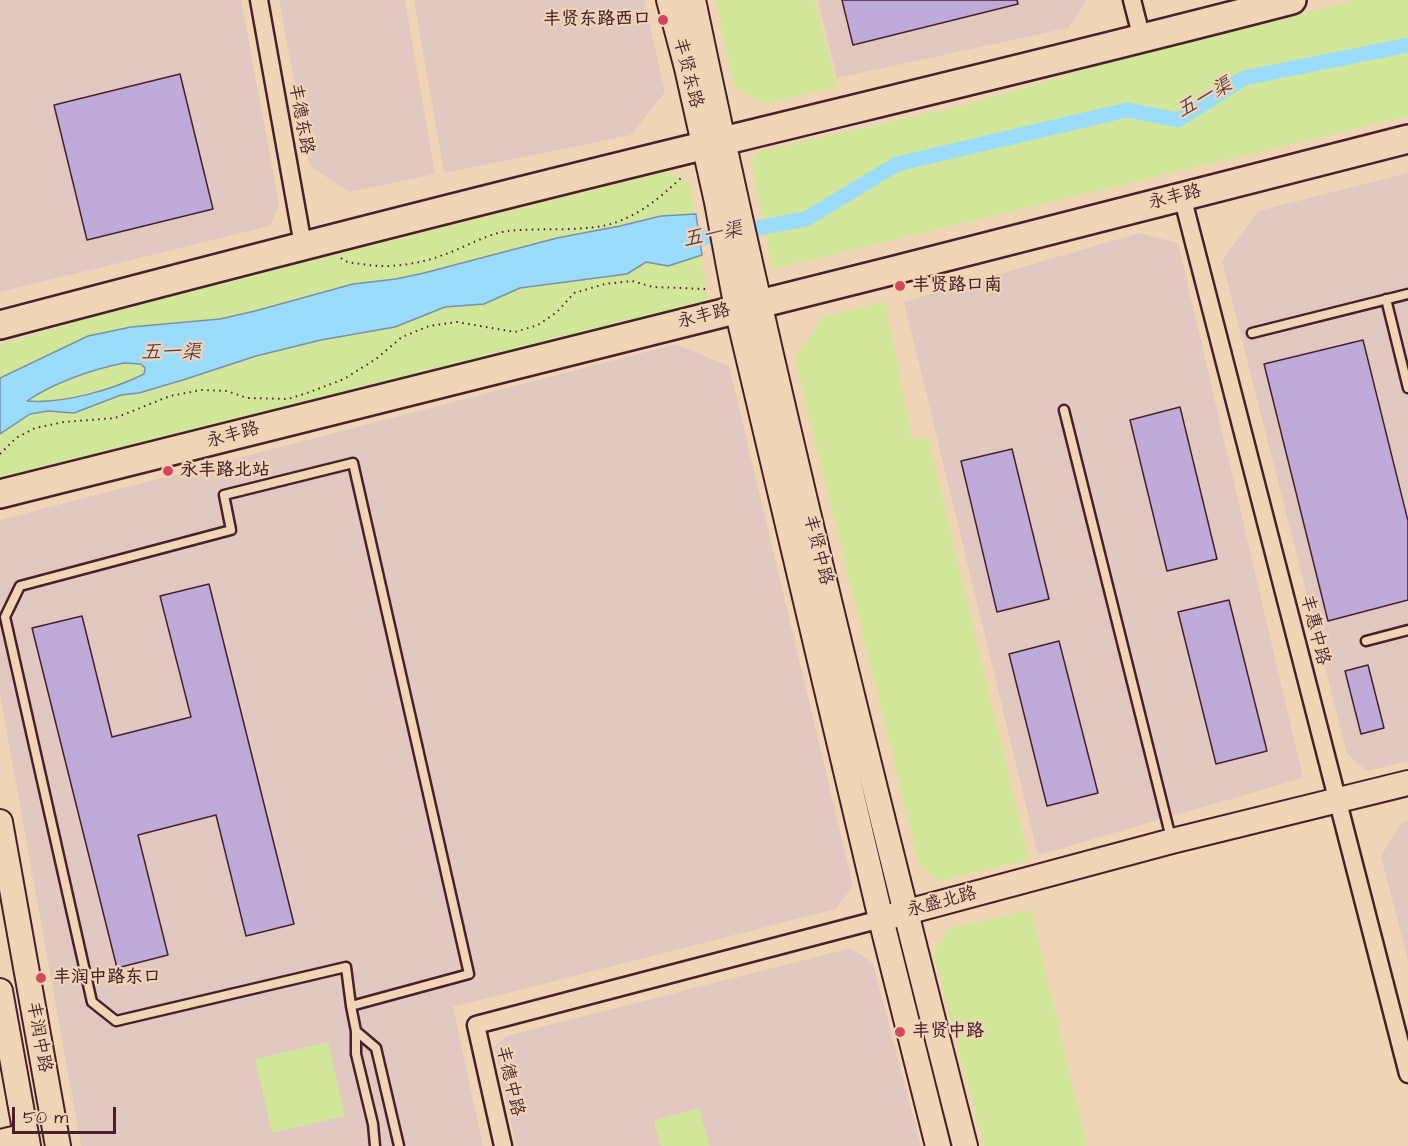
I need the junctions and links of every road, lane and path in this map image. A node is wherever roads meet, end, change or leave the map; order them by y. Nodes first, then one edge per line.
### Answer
1 (259, 0) edge
2 (669, 0) edge
3 (693, 0) edge
4 (1132, 0) edge
5 (1292, 0) edge
6 (1142, 39) junction
7 (1408, 139) edge
8 (714, 143) junction
9 (681, 178) dead end
10 (1182, 196) junction
11 (303, 245) junction
12 (336, 253) dead end
13 (706, 289) dead end
14 (1408, 294) edge
15 (1386, 299) junction
16 (748, 306) junction
17 (0, 325) edge
18 (1252, 333) dead end
19 (1408, 388) edge
20 (1064, 410) dead end
21 (0, 454) edge
22 (0, 494) edge
23 (1408, 630) edge
24 (1366, 641) dead end
25 (1408, 783) edge
26 (1338, 800) junction
27 (0, 822) edge
28 (1172, 841) junction
29 (906, 912) junction
30 (880, 919) junction
31 (0, 991) edge
32 (351, 1006) junction
33 (476, 1025) joint
34 (356, 1030) junction
35 (1408, 1074) edge
36 (27, 1141) edge
37 (0, 1142) edge
38 (58, 1146) edge
39 (375, 1146) edge
40 (399, 1146) edge
41 (503, 1146) edge
42 (938, 1146) edge
43 (965, 1146) edge

1 - 11 street, 丰德东路
2 - 8 street, 丰贤东路
3 - 8 street, 丰贤东路
4 - 6 street
5 - 6 main road
6 - 8 main road
7 - 10 main road, 永丰路
8 - 11 main road
8 - 16 street
9 - 12 path
10 - 16 main road, 永丰路
10 - 26 street, 丰惠中路
11 - 17 main road
13 - 21 path
14 - 15 lane
15 - 18 lane
15 - 19 lane
16 - 22 main road, 永丰路
16 - 29 street, 丰贤中路
16 - 30 street, 丰贤中路
20 - 28 lane
23 - 24 lane
25 - 26 street, 永盛北路
26 - 28 street, 永盛北路
26 - 35 street, 丰惠中路
27 - 38 street, 丰润中路
28 - 29 street, 永盛北路
29 - 30 street, 永盛北路
29 - 43 street, 丰贤中路
30 - 33 street, 永盛北路
30 - 42 street, 丰贤中路
31 - 36 street, 丰润中路
32 - 32 lane
32 - 34 lane
33 - 41 street, 丰德中路
34 - 39 lane
34 - 40 lane
36 - 37 street

